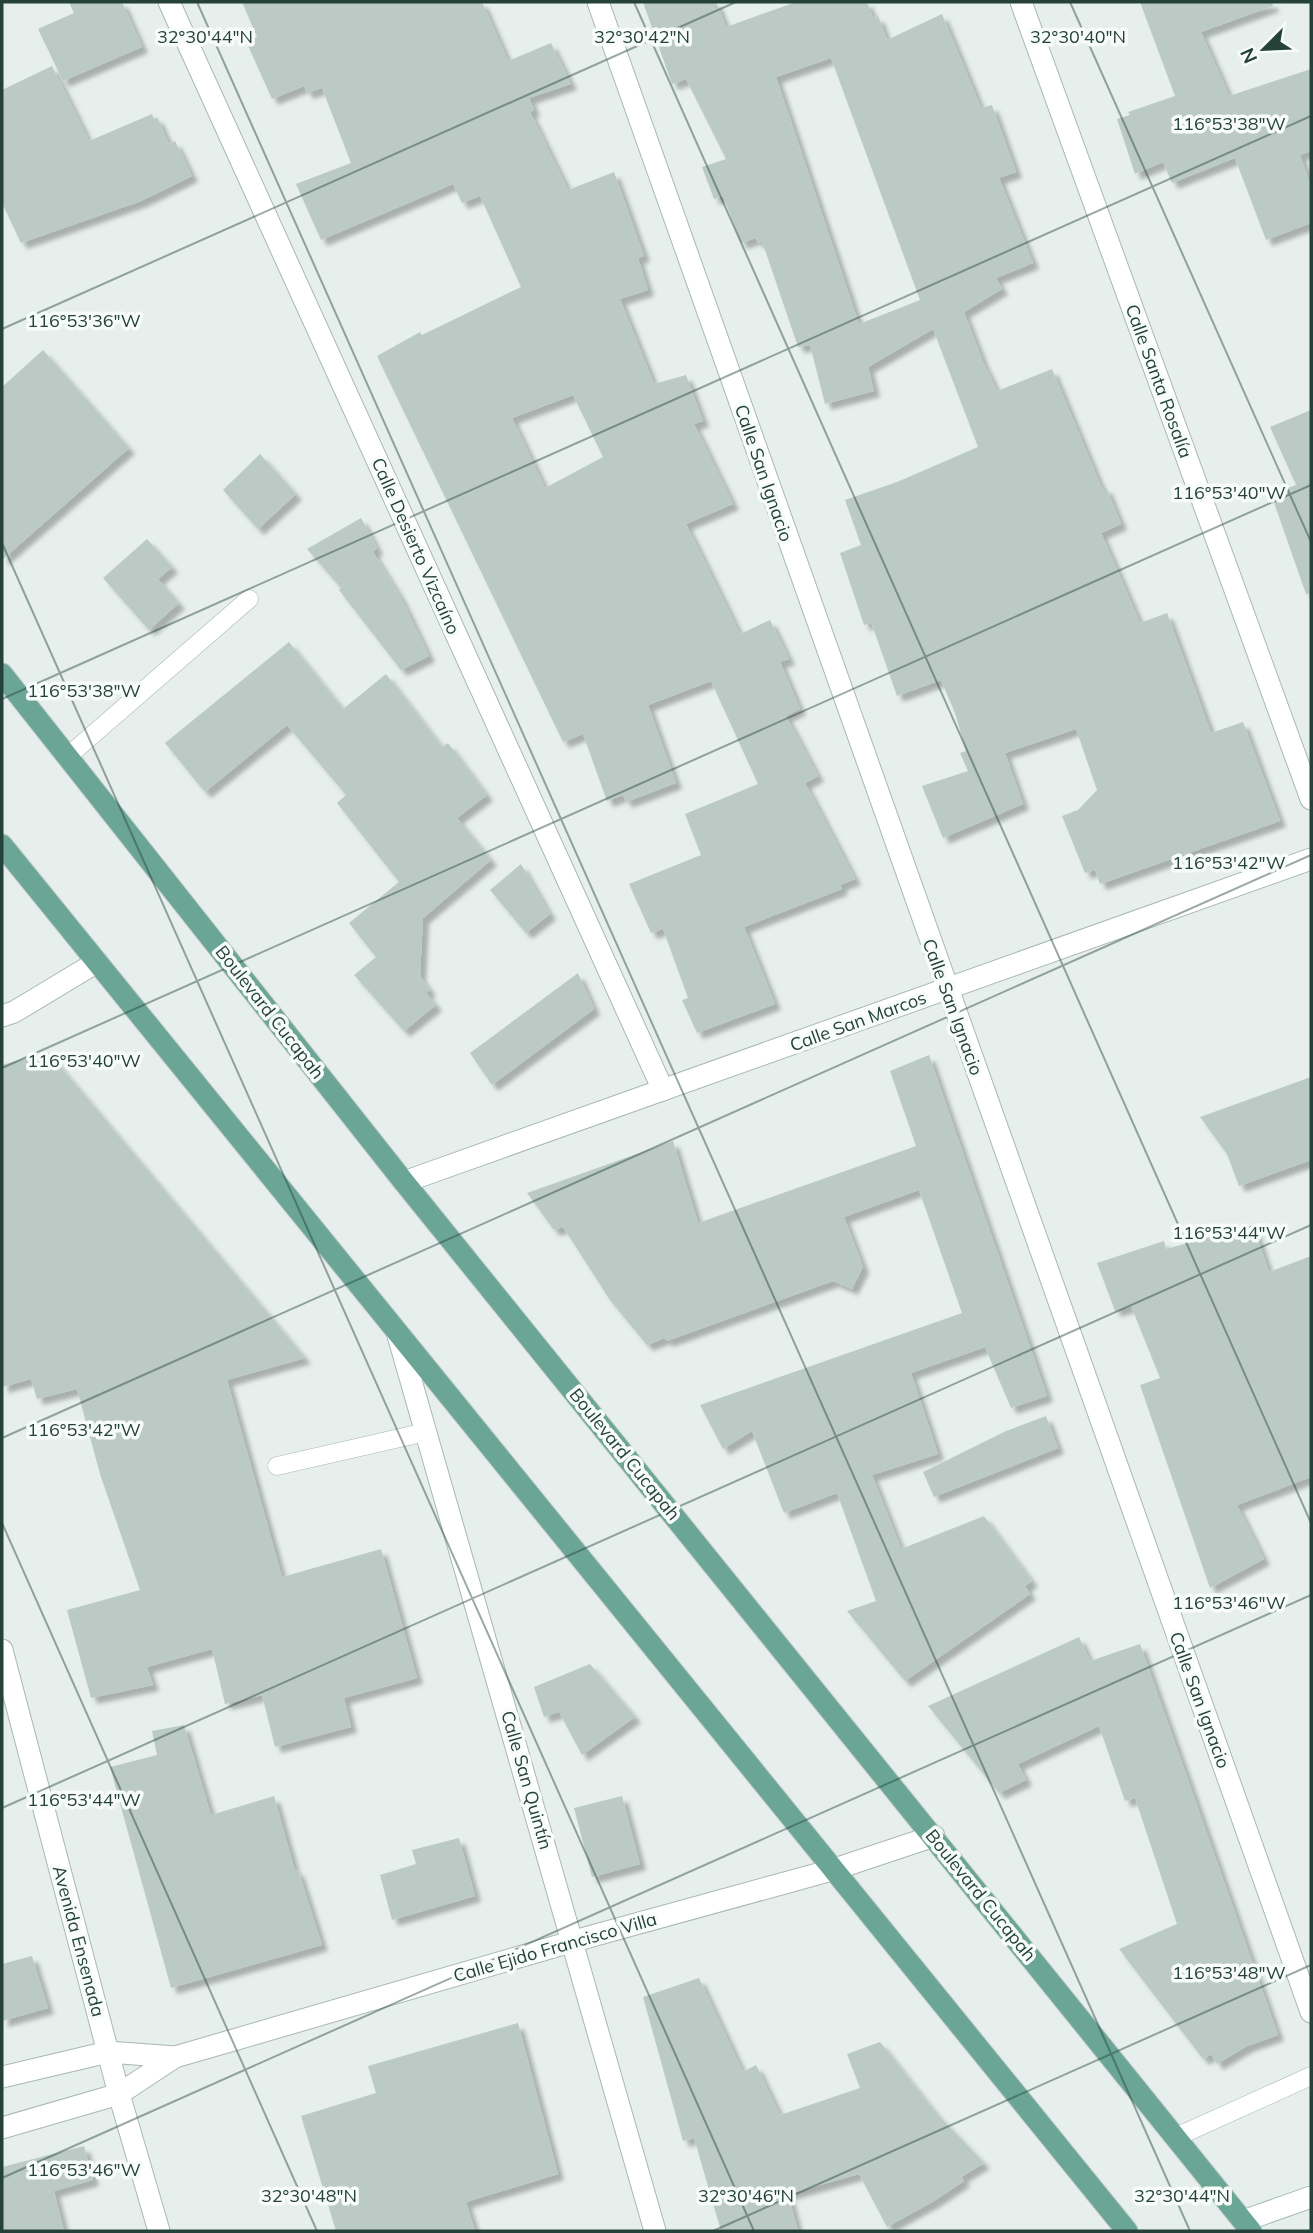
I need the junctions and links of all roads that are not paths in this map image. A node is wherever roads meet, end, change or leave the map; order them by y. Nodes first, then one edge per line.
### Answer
1 (169, 2) edge
2 (598, 2) edge
3 (1021, 2) edge
4 (249, 598) dead end
5 (2, 674) edge
6 (67, 757) junction
7 (1311, 799) edge
8 (2, 845) edge
9 (1311, 859) edge
10 (97, 962) junction
11 (947, 989) junction
12 (2, 1016) edge
13 (663, 1090) junction
14 (404, 1182) junction
15 (396, 1330) junction
16 (426, 1432) junction
17 (277, 1466) dead end
18 (2, 1650) edge
19 (934, 1836) junction
20 (832, 1870) junction
21 (574, 1941) junction
22 (1311, 2012) edge
23 (108, 2052) junction
24 (175, 2057) junction
25 (1311, 2076) edge
26 (2, 2077) edge
27 (119, 2094) junction
28 (2, 2128) edge
29 (1176, 2137) junction
30 (1311, 2197) edge
31 (1107, 2206) junction
32 (1247, 2226) edge
33 (159, 2231) edge
34 (655, 2231) edge
35 (1114, 2231) edge
36 (1127, 2231) edge

1 - 13 street, Calle Desierto Vizcaíno
2 - 11 street, Calle San Ignacio
3 - 7 street, Calle Santa Rosalía
4 - 6 lane
5 - 6 main road, Boulevard Cucapah
6 - 14 main road, Boulevard Cucapah
8 - 10 main road
9 - 11 street, Calle San Marcos
10 - 12 street
10 - 15 main road
11 - 13 street, Calle San Marcos
11 - 22 street, Calle San Ignacio
13 - 14 street, Calle San Marcos
14 - 19 main road, Boulevard Cucapah
15 - 16 street, Calle San Quintín
15 - 20 main road
16 - 17 lane
16 - 21 street, Calle San Quintín
18 - 23 street, Avenida Ensenada
19 - 20 street, Calle Ejido Francisco Villa
19 - 29 main road, Boulevard Cucapah
20 - 21 street, Calle Ejido Francisco Villa
20 - 31 main road
21 - 24 street, Calle Ejido Francisco Villa
21 - 34 street, Calle San Quintín
23 - 24 street, Calle Ejido Francisco Villa
23 - 26 street, Calle Ejido Francisco Villa
23 - 27 street, Avenida Ensenada
24 - 27 street, Calle Ejido Francisco Villa
25 - 29 lane
27 - 28 street, Calle Ejido Francisco Villa
27 - 33 street, Avenida Ensenada
29 - 32 main road, Boulevard Cucapah
30 - 32 street
31 - 35 street
31 - 36 main road

